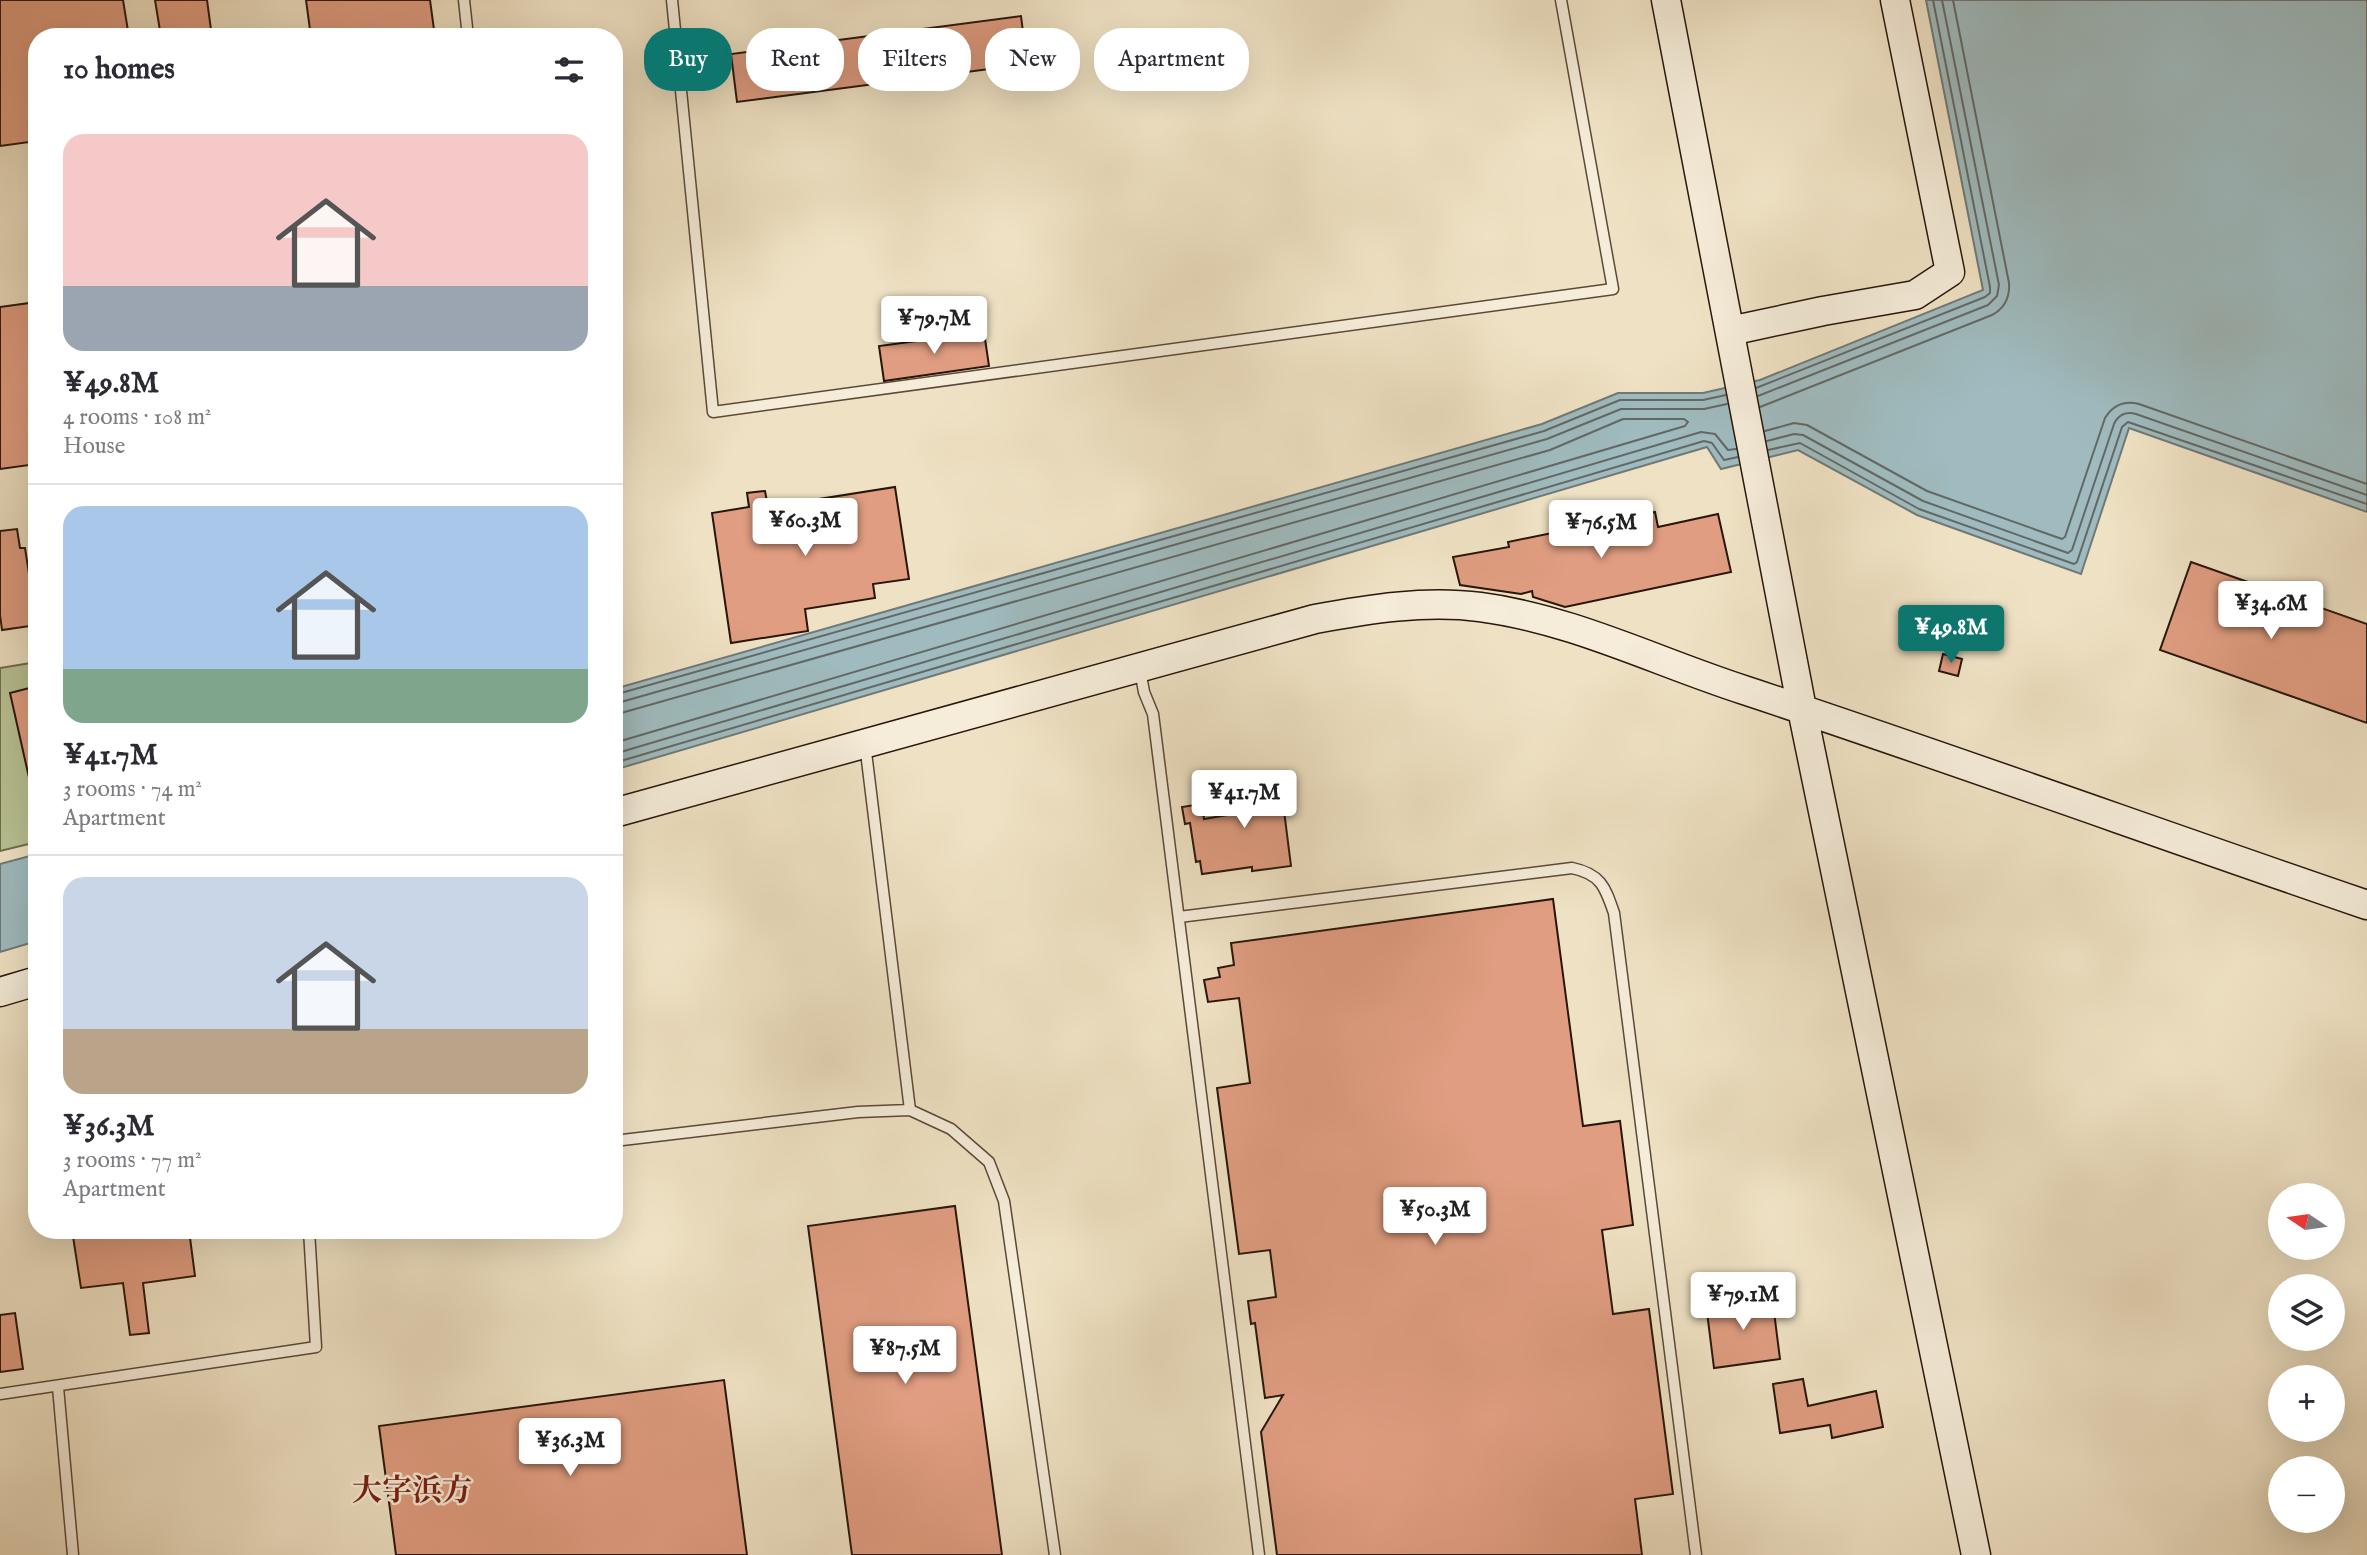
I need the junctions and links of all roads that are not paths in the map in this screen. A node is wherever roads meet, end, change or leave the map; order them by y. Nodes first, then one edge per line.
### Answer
1 (464, 0) edge
2 (672, 0) edge
3 (1561, 0) edge
4 (1666, 0) edge
5 (1895, 0) edge
6 (467, 28) edge
7 (1730, 331) junction
8 (1139, 667) junction
9 (1802, 709) junction
10 (865, 742) junction
11 (623, 810) edge
12 (2367, 905) edge
13 (1179, 917) junction
14 (28, 984) edge
15 (0, 992) edge
16 (910, 1110) junction
17 (623, 1140) edge
18 (310, 1239) edge
19 (58, 1387) junction
20 (0, 1394) edge
21 (74, 1555) edge
22 (1055, 1555) edge
23 (1259, 1555) edge
24 (1696, 1555) edge
25 (1976, 1555) edge

1 - 6 lane
2 - 3 lane
4 - 7 street
5 - 7 street
7 - 9 street
8 - 9 street
8 - 10 street
8 - 13 lane
9 - 12 street
9 - 25 street
10 - 11 street
10 - 16 lane
13 - 23 lane
13 - 24 lane
14 - 15 street
16 - 17 lane
16 - 22 lane
18 - 19 lane
19 - 20 lane
19 - 21 lane

